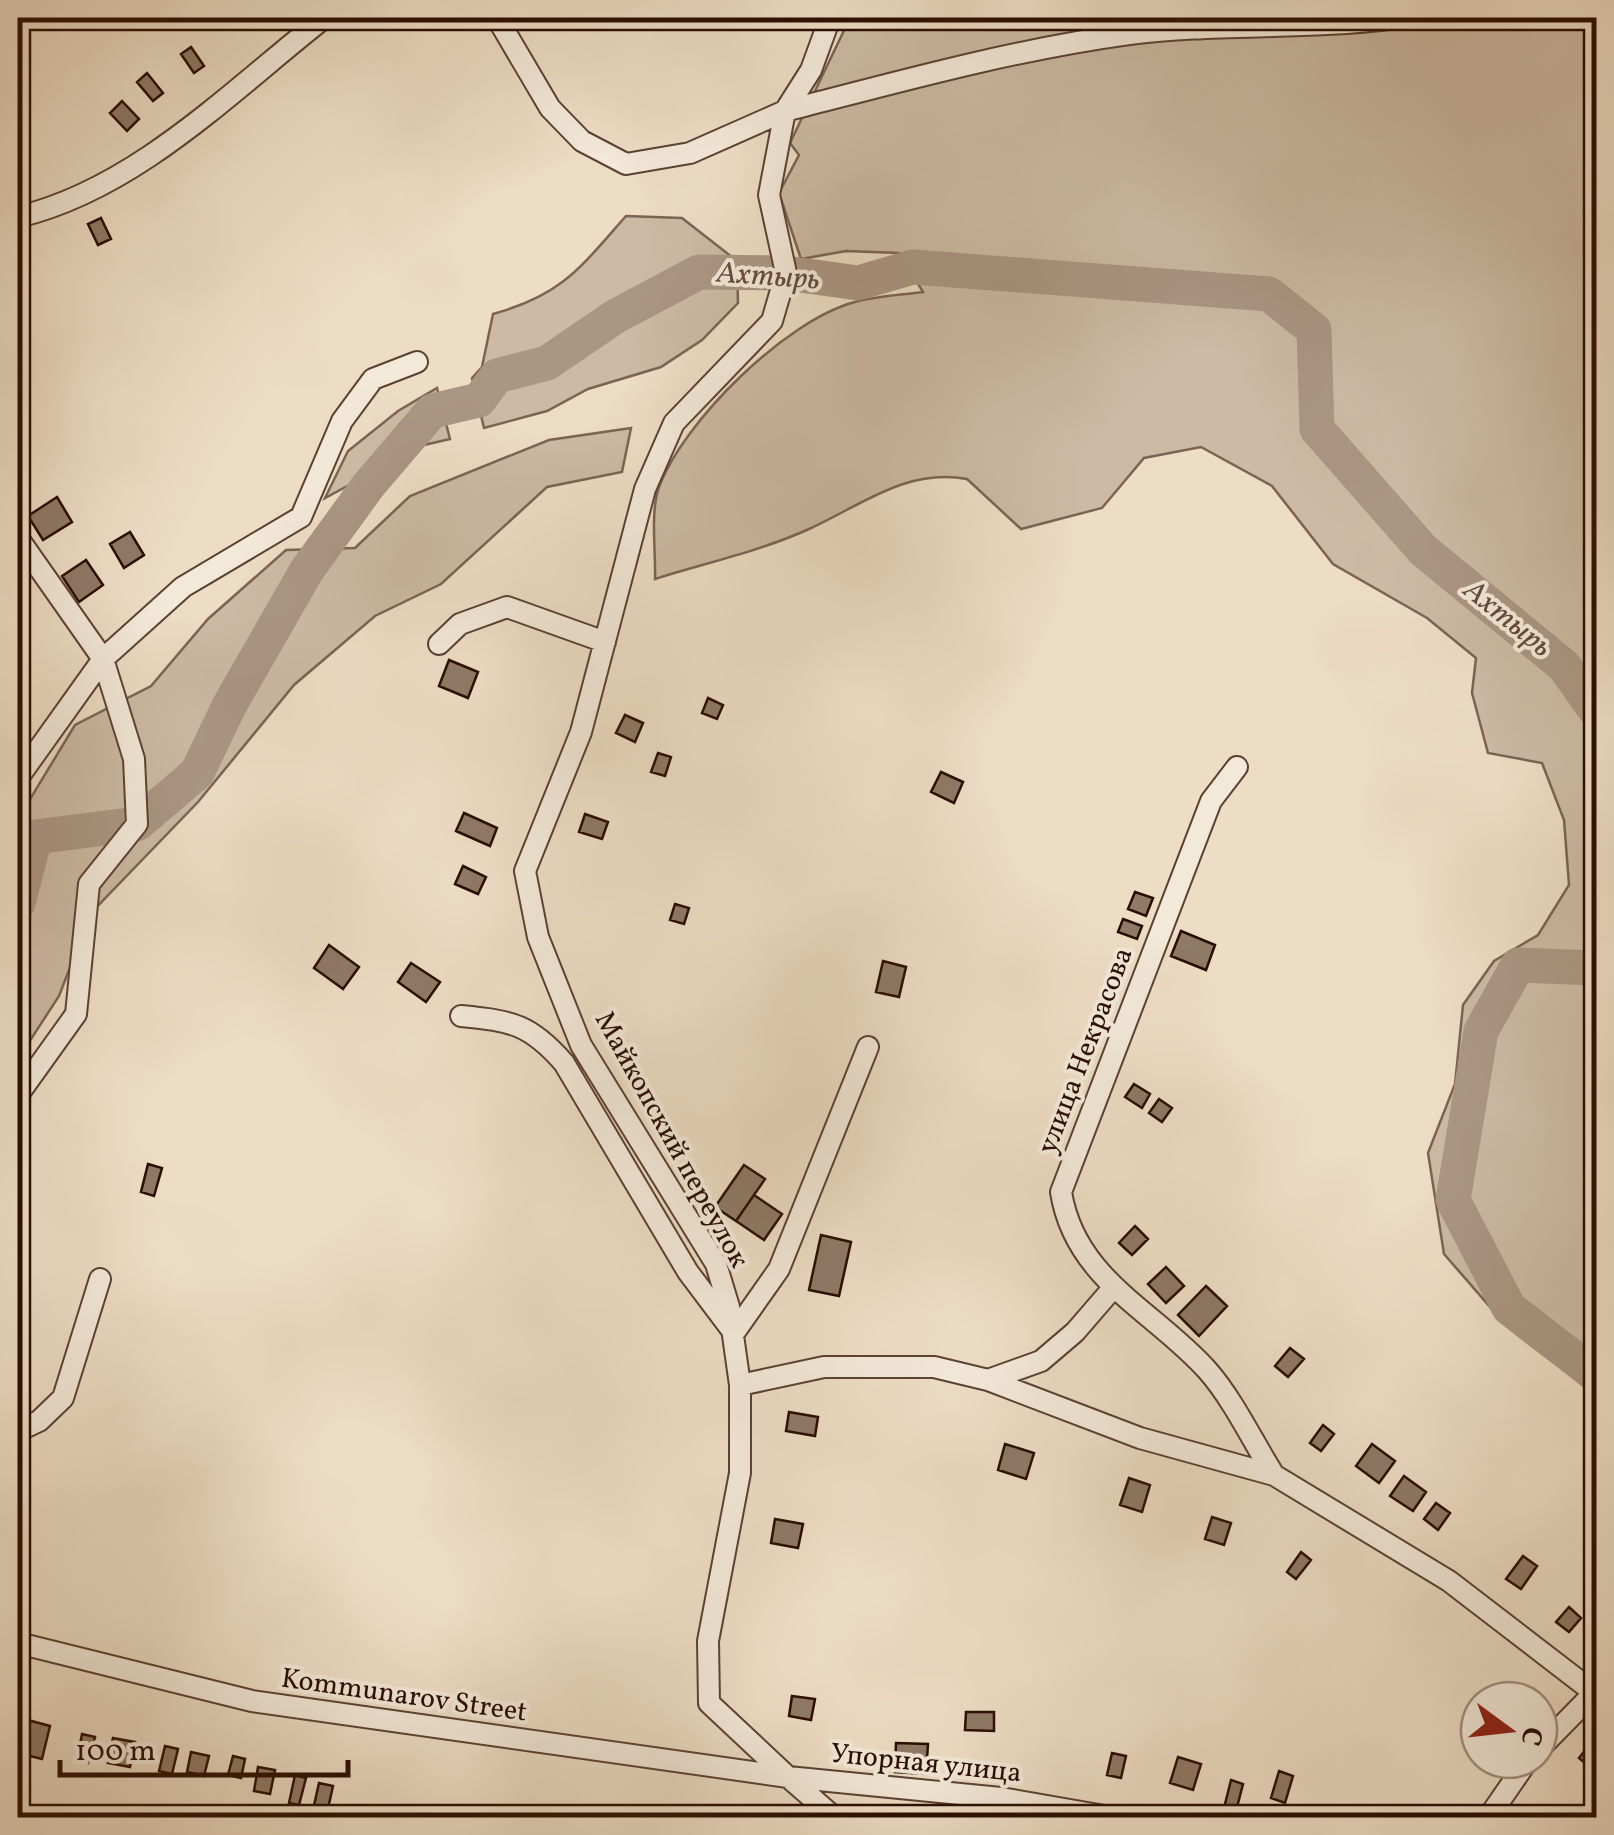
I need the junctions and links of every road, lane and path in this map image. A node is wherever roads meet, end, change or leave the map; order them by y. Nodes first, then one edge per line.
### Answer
1 (324, 18) edge
2 (497, 18) edge
3 (830, 18) edge
4 (1396, 18) edge
5 (785, 111) junction
6 (18, 217) edge
7 (417, 362) dead end
8 (18, 538) edge
9 (605, 642) junction
10 (439, 644) dead end
11 (103, 660) junction
12 (1237, 766) dead end
13 (18, 778) edge
14 (461, 1016) dead end
15 (868, 1047) dead end
16 (18, 1096) edge
17 (100, 1278) dead end
18 (1113, 1288) junction
19 (734, 1333) junction
20 (988, 1380) junction
21 (740, 1384) junction
22 (18, 1431) edge
23 (1274, 1475) junction
24 (18, 1643) edge
25 (1595, 1693) edge
26 (1559, 1729) edge
27 (788, 1776) junction
28 (1514, 1780) edge
29 (835, 1818) edge
30 (1116, 1818) edge
31 (1488, 1818) edge

1 - 6 street
2 - 5 street
3 - 5 street
4 - 5 street
5 - 9 street, Майкопский переулок
7 - 11 street
8 - 11 street
9 - 10 street
9 - 19 street, Майкопский переулок
11 - 13 street
11 - 16 street
12 - 18 street, улица Некрасова
14 - 19 street
15 - 19 street
17 - 22 street
18 - 20 street
18 - 23 street, улица Некрасова
19 - 21 street, Майкопский переулок
20 - 21 street, улица Некрасова
20 - 23 street, улица Некрасова
21 - 27 street
23 - 25 street, улица Некрасова
24 - 27 street, Kommunarov Street
25 - 26 street
27 - 29 street
27 - 30 street, Упорная улица
28 - 31 street

